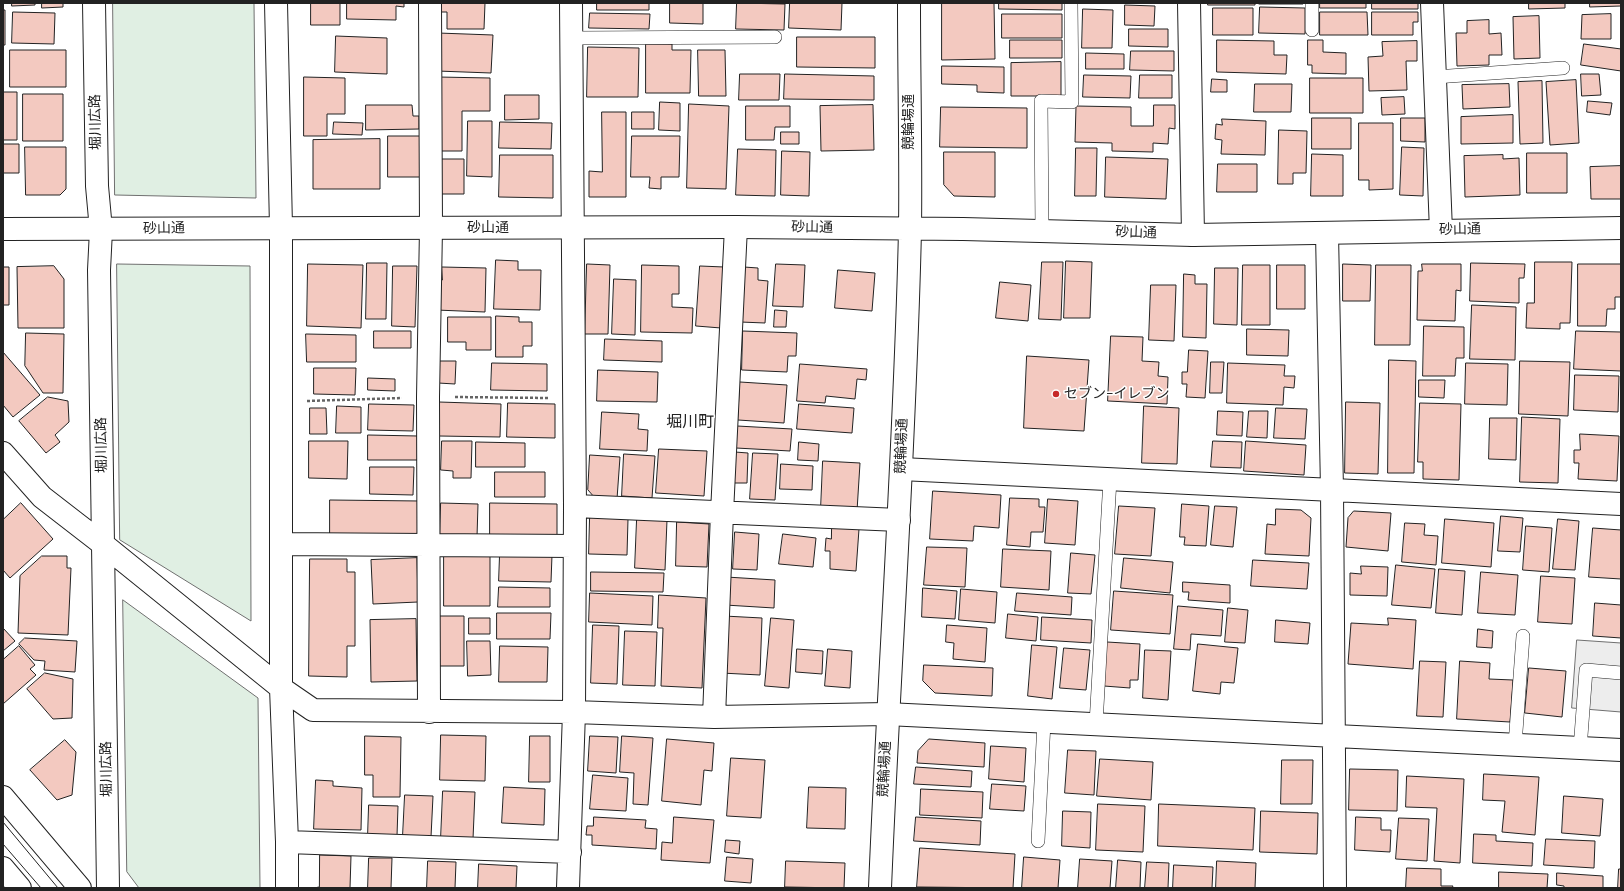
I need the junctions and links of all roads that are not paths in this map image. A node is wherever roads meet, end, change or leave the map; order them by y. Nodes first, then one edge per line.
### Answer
1 (94, 3) edge
2 (276, 3) edge
3 (430, 3) edge
4 (572, 3) edge
5 (909, 3) edge
6 (1071, 3) edge
7 (1189, 3) edge
8 (1312, 3) edge
9 (1432, 3) edge
10 (1312, 30) dead end
11 (775, 37) dead end
12 (572, 38) junction
13 (1563, 68) dead end
14 (1435, 77) junction
15 (736, 227) junction
16 (281, 228) junction
17 (431, 228) junction
18 (572, 228) junction
19 (1621, 228) edge
20 (3, 229) edge
21 (910, 229) junction
22 (101, 230) junction
23 (1042, 231) junction
24 (1441, 231) junction
25 (1327, 233) junction
26 (1193, 235) junction
27 (3, 453) edge
28 (901, 469) junction
29 (1110, 479) junction
30 (1332, 490) junction
31 (1621, 504) edge
32 (575, 506) junction
33 (722, 513) junction
34 (899, 520) junction
35 (281, 544) junction
36 (104, 545) junction
37 (430, 546) junction
38 (574, 546) junction
39 (1523, 636) dead end
40 (1621, 673) edge
41 (281, 688) junction
42 (429, 712) junction
43 (574, 712) junction
44 (887, 714) junction
45 (714, 716) junction
46 (1044, 722) junction
47 (1096, 724) junction
48 (1333, 737) junction
49 (1515, 746) junction
50 (1580, 749) junction
51 (1621, 750) edge
52 (3, 797) edge
53 (1038, 841) dead end
54 (287, 842) junction
55 (570, 852) junction
56 (3, 868) edge
57 (20, 888) edge
58 (80, 888) edge
59 (108, 888) edge
60 (287, 888) edge
61 (568, 888) edge
62 (880, 888) edge
63 (1335, 888) edge

1 - 22 street, 堀川広路
2 - 16 street
3 - 17 street
4 - 12 street
5 - 21 street, 競輪場通
6 - 23 lane
7 - 26 street
8 - 10 lane
9 - 14 street
11 - 12 lane
12 - 18 street
13 - 14 lane
14 - 24 street
15 - 18 street, 砂山通
15 - 21 street, 砂山通
15 - 33 street
16 - 17 street, 砂山通
16 - 22 street, 砂山通
16 - 35 street
17 - 18 street, 砂山通
17 - 37 street
18 - 32 street
19 - 24 street, 砂山通
20 - 22 street, 砂山通
21 - 23 street, 砂山通
21 - 28 street, 競輪場通
22 - 36 street, 堀川広路
23 - 26 street, 砂山通
24 - 25 street, 砂山通
25 - 26 street, 砂山通
25 - 30 street
27 - 36 street
28 - 29 street
28 - 34 street, 競輪場通
29 - 30 street
29 - 47 lane
30 - 31 street
30 - 48 street
32 - 33 street
32 - 38 street
33 - 34 street
33 - 45 street
34 - 44 street, 競輪場通
35 - 37 street
35 - 41 street
36 - 41 street
36 - 59 street, 堀川広路
37 - 38 street
37 - 42 street
38 - 43 street
39 - 49 lane
40 - 50 lane
41 - 42 street
41 - 54 street
42 - 43 street
43 - 45 street
43 - 55 street
44 - 45 street
44 - 46 street
44 - 62 street, 競輪場通
46 - 47 street
46 - 53 lane
47 - 48 street
48 - 49 street
48 - 63 street
49 - 50 street
50 - 51 street
52 - 58 street
54 - 55 street
54 - 60 street
55 - 61 street
56 - 57 street

